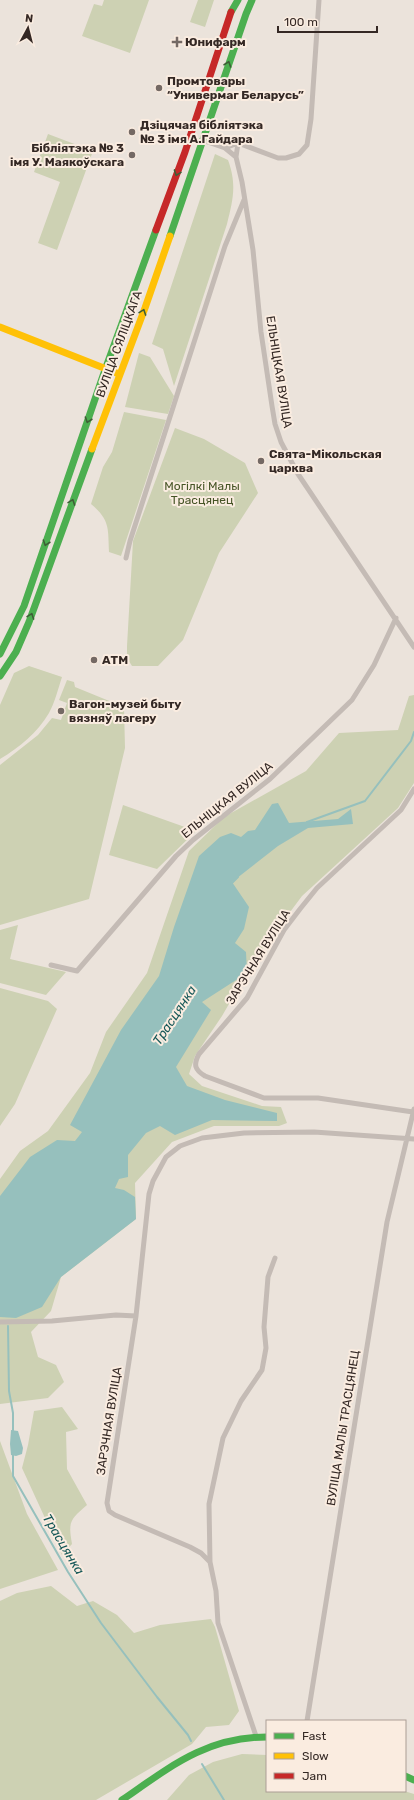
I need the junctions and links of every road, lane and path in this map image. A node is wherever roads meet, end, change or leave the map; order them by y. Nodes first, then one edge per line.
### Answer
1 (237, 0) edge
2 (252, 0) edge
3 (319, 0) edge
4 (190, 136) junction
5 (202, 140) junction
6 (238, 143) junction
7 (225, 148) junction
8 (236, 157) junction
9 (244, 200) junction
10 (0, 327) edge
11 (105, 370) junction
12 (119, 374) junction
13 (126, 558) dead end
14 (396, 618) junction
15 (414, 647) edge
16 (0, 654) edge
17 (0, 676) edge
18 (414, 789) edge
19 (51, 966) dead end
20 (264, 1098) joint
21 (414, 1111) edge
22 (406, 1139) junction
23 (414, 1139) edge
24 (275, 1258) dead end
25 (136, 1316) junction
26 (0, 1322) edge
27 (210, 1562) junction
28 (307, 1720) edge
29 (256, 1736) junction
30 (266, 1737) edge
31 (122, 1800) edge

1 - 4 main road, ВУЛІЦА СЯЛІЦКАГА
5 -> 2 main road, ВУЛІЦА СЯЛІЦКАГА
3 - 6 street
4 - 5 main road
4 -> 11 main road, ВУЛІЦА СЯЛІЦКАГА
5 - 7 street
12 -> 5 main road, ВУЛІЦА СЯЛІЦКАГА
6 - 7 street
6 - 8 street, ЕЛЬНІЦКАЯ ВУЛІЦА
7 - 8 street
8 - 9 street, ЕЛЬНІЦКАЯ ВУЛІЦА
9 - 13 street
9 - 14 street, ЕЛЬНІЦКАЯ ВУЛІЦА
10 - 11 main road
11 - 12 main road
11 -> 16 main road, ВУЛІЦА СЯЛІЦКАГА
17 -> 12 main road, ВУЛІЦА СЯЛІЦКАГА
14 - 15 street, ЕЛЬНІЦКАЯ ВУЛІЦА
14 - 19 street, ЕЛЬНІЦКАЯ ВУЛІЦА
18 - 20 street, ЗАРЭЧНАЯ ВУЛІЦА
20 - 21 street, ВУЛІЦА МАЛЫ ТРАСЦЯНЕЦ
21 - 22 street, ВУЛІЦА МАЛЫ ТРАСЦЯНЕЦ
22 - 23 street
22 - 25 street, ЗАРЭЧНАЯ ВУЛІЦА
22 - 28 street, ВУЛІЦА МАЛЫ ТРАСЦЯНЕЦ
24 - 27 street
25 - 26 street
25 - 27 street, ЗАРЭЧНАЯ ВУЛІЦА
27 - 29 street
29 - 30 main road
29 - 31 main road

